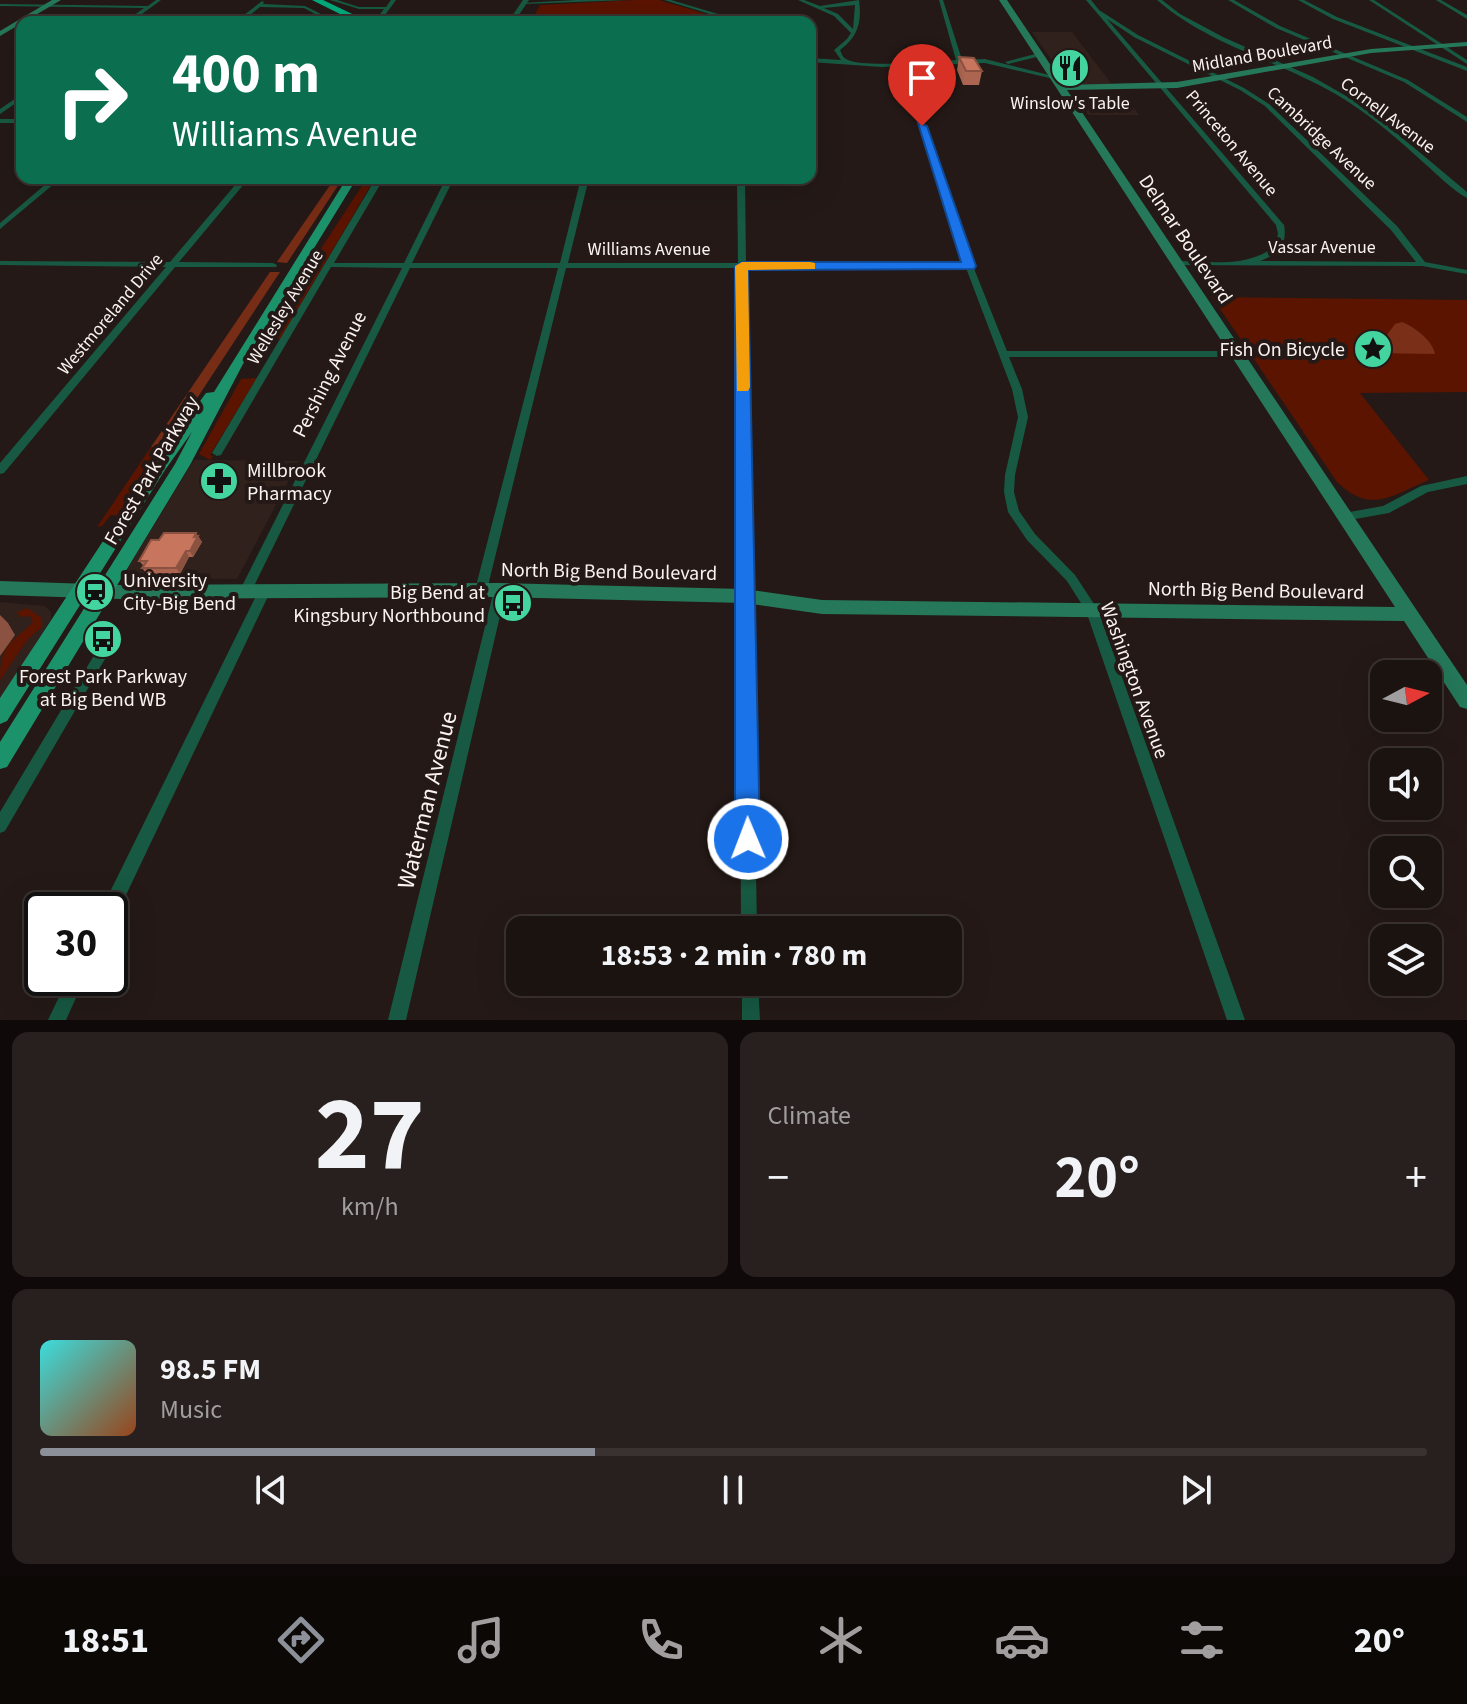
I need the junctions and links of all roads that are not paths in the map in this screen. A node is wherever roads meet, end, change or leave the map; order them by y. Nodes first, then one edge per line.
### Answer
1 (57, 0) edge
2 (159, 0) edge
3 (264, 0) edge
4 (305, 0) edge
5 (316, 0) edge
6 (332, 0) edge
7 (394, 0) edge
8 (625, 0) edge
9 (666, 0) edge
10 (800, 0) edge
11 (941, 0) edge
12 (1003, 0) edge
13 (1088, 0) edge
14 (1159, 0) edge
15 (1230, 0) edge
16 (1300, 0) edge
17 (1371, 0) edge
18 (1438, 0) edge
19 (525, 1) edge
20 (535, 1) edge
21 (857, 2) edge
22 (0, 5) edge
23 (48, 5) junction
24 (258, 5) junction
25 (818, 6) junction
26 (149, 7) junction
27 (388, 8) junction
28 (1098, 11) junction
29 (530, 12) dead end
30 (30, 16) edge
31 (136, 16) edge
32 (245, 16) edge
33 (322, 16) edge
34 (339, 16) edge
35 (351, 16) edge
36 (382, 16) edge
37 (721, 16) edge
38 (1467, 17) edge
39 (854, 33) junction
40 (1467, 44) edge
41 (1155, 45) junction
42 (1129, 47) junction
43 (1411, 47) junction
44 (1446, 48) junction
45 (837, 50) junction
46 (1467, 51) edge
47 (1424, 52) junction
48 (1039, 55) junction
49 (1347, 55) junction
50 (816, 57) edge
51 (816, 60) edge
52 (959, 60) junction
53 (1360, 61) junction
54 (995, 62) junction
55 (1467, 62) edge
56 (851, 63) junction
57 (1285, 66) junction
58 (1467, 69) edge
59 (1298, 72) junction
60 (1054, 77) junction
61 (1220, 78) junction
62 (1233, 84) junction
63 (1165, 89) junction
64 (1064, 92) junction
65 (913, 98) dead end
66 (1467, 120) edge
67 (50, 184) edge
68 (240, 184) edge
69 (349, 184) edge
70 (376, 184) edge
71 (447, 184) edge
72 (583, 184) edge
73 (741, 184) edge
74 (1467, 196) edge
75 (0, 227) edge
76 (0, 263) edge
77 (1175, 263) junction
78 (1245, 263) junction
79 (173, 264) junction
80 (1422, 264) junction
81 (273, 265) dead end
82 (328, 265) junction
83 (408, 265) junction
84 (563, 265) junction
85 (742, 266) junction
86 (969, 266) junction
87 (1467, 272) edge
88 (1003, 354) junction
89 (1236, 354) junction
90 (236, 364) junction
91 (217, 453) dead end
92 (0, 470) edge
93 (1467, 480) edge
94 (1344, 517) junction
95 (0, 588) edge
96 (246, 590) junction
97 (265, 590) junction
98 (481, 590) junction
99 (500, 590) junction
100 (81, 591) junction
101 (105, 592) junction
102 (744, 596) junction
103 (1092, 610) junction
104 (1409, 614) junction
105 (115, 631) dead end
106 (1467, 701) edge
107 (0, 715) edge
108 (0, 760) edge
109 (0, 826) edge
110 (119, 892) edge
111 (749, 916) edge
112 (68, 996) edge
113 (750, 996) edge
114 (57, 1020) edge
115 (397, 1020) edge
116 (751, 1020) edge
117 (1236, 1020) edge

1 - 23 main road
2 - 26 street
3 - 24 street
4 - 34 highway
5 - 35 highway
6 - 27 street
7 - 27 street
8 - 20 street
9 - 37 street
10 - 25 street
11 - 52 street
12 - 48 main road, Delmar Boulevard
13 - 28 street, Princeton Avenue
14 - 57 street, Cornell Avenue
15 - 49 street
16 - 43 street
17 - 44 street
18 - 38 street
19 - 20 street
20 - 29 street
21 - 25 street
21 - 39 street
22 - 23 street
23 - 26 street
23 - 30 main road
24 - 32 street
24 - 33 street
25 - 39 street
26 - 31 street
27 - 36 street
28 - 41 street, Cambridge Avenue
28 - 42 street, Princeton Avenue
39 - 45 street
40 - 44 main road, Midland Boulevard
41 - 42 street
41 - 61 street, Cambridge Avenue
42 - 63 street, Princeton Avenue
43 - 44 main road, Midland Boulevard
43 - 47 street
43 - 49 main road, Midland Boulevard
44 - 46 main road, Midland Boulevard
44 - 47 main road, Midland Boulevard
44 - 55 street
45 - 50 street
45 - 56 street
47 - 53 main road, Midland Boulevard
47 - 58 street
48 - 54 street
48 - 60 main road, Delmar Boulevard
49 - 53 street
49 - 57 main road, Midland Boulevard
51 - 56 street
52 - 54 street
52 - 56 street
53 - 59 main road, Midland Boulevard
53 - 66 street
54 - 60 street
57 - 59 street, Cornell Avenue
57 - 61 main road, Midland Boulevard
59 - 62 main road, Midland Boulevard
59 - 74 street, Cornell Avenue
60 - 64 main road, Delmar Boulevard
61 - 62 street, Cambridge Avenue
61 - 63 main road, Midland Boulevard
62 - 63 main road, Midland Boulevard
62 - 80 street, Cambridge Avenue
63 - 64 main road, Midland Boulevard
63 - 78 street, Princeton Avenue
64 - 77 main road, Delmar Boulevard
65 - 86 street, Washington Avenue
67 - 75 street
68 - 79 street, Westmoreland Drive
69 - 90 main road, Forest Park Parkway
70 - 82 street, Wellesley Avenue
71 - 83 street, Pershing Avenue
72 - 84 street
73 - 85 street
76 - 79 street
77 - 78 street, Vassar Avenue
77 - 89 main road, Delmar Boulevard
78 - 80 street, Vassar Avenue
79 - 81 street
79 - 92 street, Westmoreland Drive
80 - 87 street, Vassar Avenue
82 - 83 street, Williams Avenue
82 - 91 street, Wellesley Avenue
83 - 84 street, Williams Avenue
83 - 96 street, Pershing Avenue
84 - 85 street, Williams Avenue
84 - 98 street
85 - 86 street, Williams Avenue
85 - 102 street
86 - 88 street, Washington Avenue
88 - 89 street
88 - 103 street, Washington Avenue
89 - 94 main road, Delmar Boulevard
90 - 100 main road, Forest Park Parkway
90 - 101 main road, Forest Park Parkway
93 - 94 street
94 - 104 main road, Delmar Boulevard
95 - 100 main road, North Big Bend Boulevard
96 - 97 main road, North Big Bend Boulevard
96 - 101 main road, North Big Bend Boulevard
97 - 98 main road, North Big Bend Boulevard
97 - 110 street
98 - 99 main road, North Big Bend Boulevard
99 - 102 main road, North Big Bend Boulevard
99 - 115 street, Waterman Avenue
100 - 101 main road, North Big Bend Boulevard
100 - 107 main road, Forest Park Parkway
101 - 108 main road, Forest Park Parkway
102 - 103 main road, North Big Bend Boulevard
102 - 111 street
103 - 104 main road, North Big Bend Boulevard
103 - 117 street, Washington Avenue
104 - 106 main road, Delmar Boulevard
105 - 109 street
112 - 114 street
113 - 116 street

